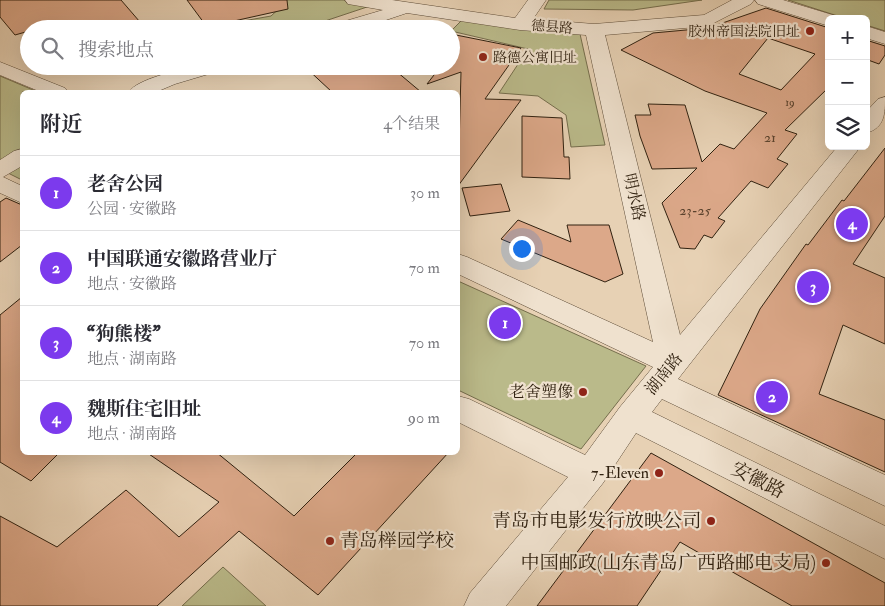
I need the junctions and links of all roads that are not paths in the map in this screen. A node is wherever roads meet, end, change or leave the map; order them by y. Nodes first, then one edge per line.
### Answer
1 (354, 0) edge
2 (537, 0) edge
3 (746, 0) edge
4 (764, 0) edge
5 (416, 4) edge
6 (825, 19) edge
7 (367, 20) edge
8 (520, 24) junction
9 (594, 30) junction
10 (870, 33) edge
11 (885, 38) edge
12 (0, 68) edge
13 (185, 75) edge
14 (53, 90) edge
15 (144, 90) edge
16 (885, 103) edge
17 (870, 121) edge
18 (847, 150) edge
19 (20, 157) edge
20 (0, 171) edge
21 (0, 184) edge
22 (20, 194) edge
23 (460, 264) edge
24 (665, 374) junction
25 (460, 409) edge
26 (631, 416) junction
27 (591, 473) junction
28 (885, 491) edge
29 (885, 544) edge
30 (483, 606) edge

1 - 5 street, 德县路
2 - 8 street
3 - 9 street, 德县路
4 - 6 street
5 - 7 street
5 - 8 street, 德县路
8 - 9 street, 德县路
9 - 24 street, 明水路
10 - 11 street
12 - 14 street
13 - 15 street
16 - 17 street
18 - 24 street, 湖南路
19 - 20 street
21 - 22 street
23 - 24 street
24 - 26 street, 湖南路
24 - 28 street
25 - 27 street
26 - 27 street, 湖南路
26 - 29 street, 安徽路
27 - 30 street, 湖南路

